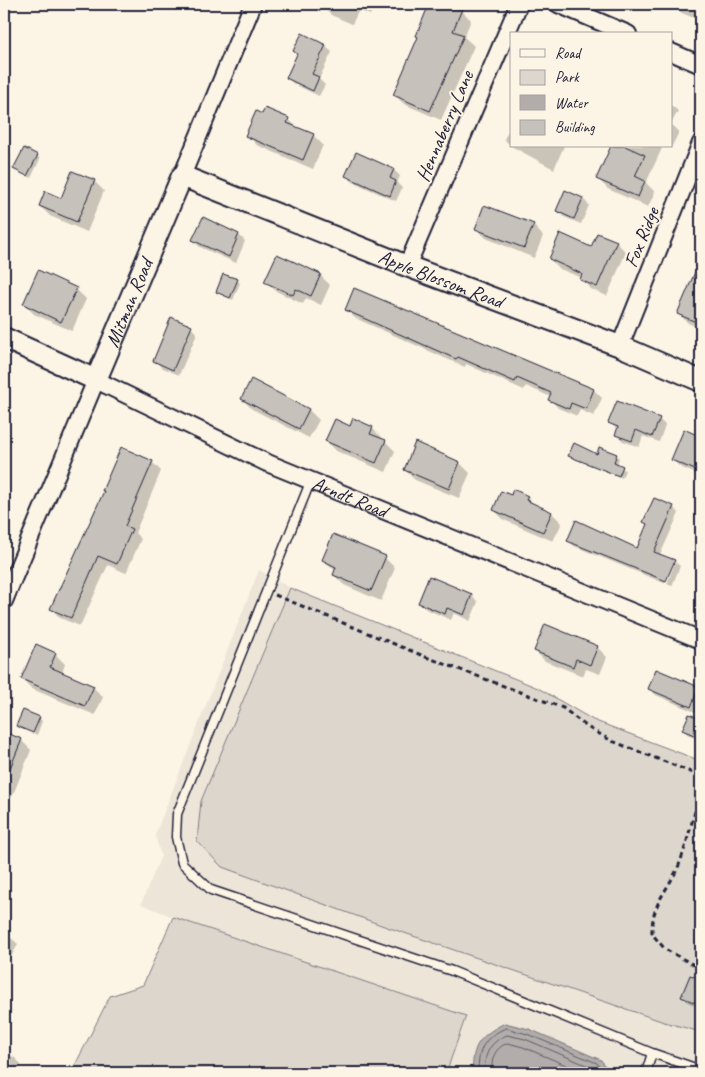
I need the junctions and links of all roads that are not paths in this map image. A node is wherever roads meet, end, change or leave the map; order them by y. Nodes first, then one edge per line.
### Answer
1 (252, 4) edge
2 (519, 4) edge
3 (558, 4) edge
4 (623, 32) edge
5 (672, 52) edge
6 (701, 65) edge
7 (701, 143) edge
8 (182, 176) junction
9 (407, 266) junction
10 (4, 338) edge
11 (620, 346) junction
12 (96, 380) junction
13 (701, 381) edge
14 (311, 480) junction
15 (4, 601) edge
16 (701, 640) edge
17 (652, 1053) junction
18 (701, 1070) edge
19 (646, 1073) edge

1 - 8 street, Mitman Road
2 - 9 street, Hennaberry Lane
3 - 4 street
5 - 6 street
7 - 11 street, Fox Ridge
8 - 9 street, Apple Blossom Road
8 - 12 street, Mitman Road
9 - 11 street, Apple Blossom Road
10 - 12 street, Arndt Road
11 - 13 street, Apple Blossom Road
12 - 14 street, Arndt Road
12 - 15 street, Mitman Road
14 - 16 street, Arndt Road
14 - 17 lane
17 - 18 lane
17 - 19 lane

